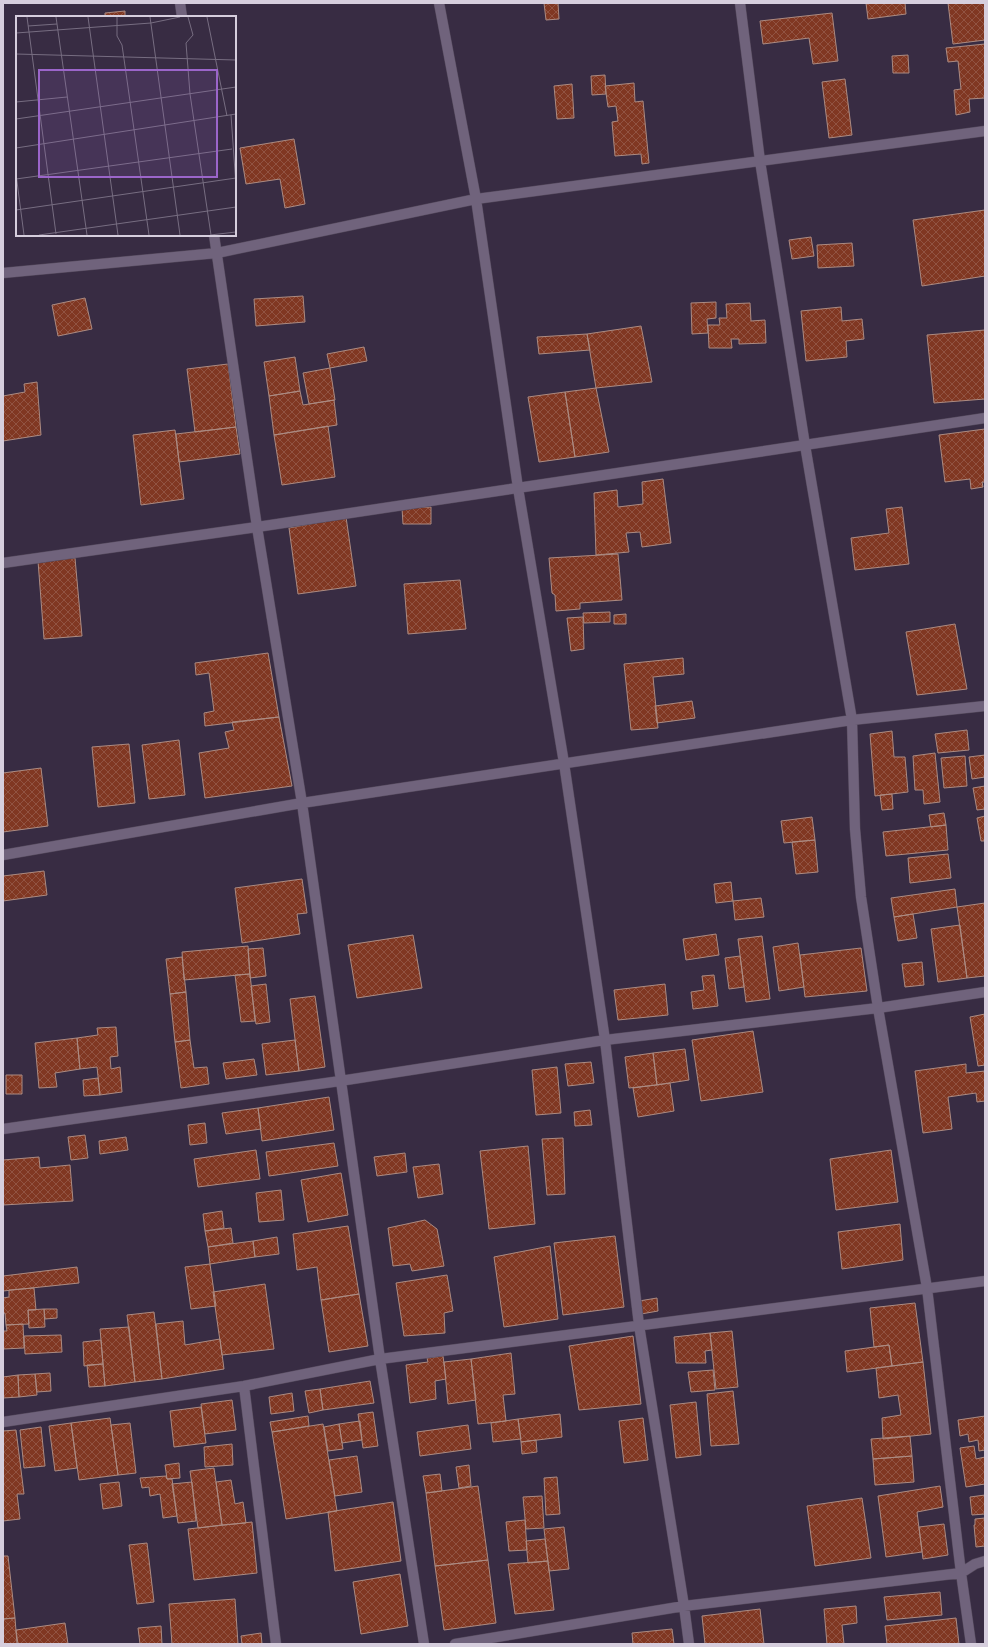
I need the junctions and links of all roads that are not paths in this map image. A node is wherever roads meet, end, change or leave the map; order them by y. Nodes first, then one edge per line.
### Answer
1 (180, 3) edge
2 (439, 3) edge
3 (740, 3) edge
4 (182, 16) edge
5 (985, 131) edge
6 (760, 161) junction
7 (476, 199) junction
8 (214, 236) edge
9 (217, 253) junction
10 (3, 273) edge
11 (985, 418) edge
12 (804, 445) junction
13 (518, 488) junction
14 (256, 527) junction
15 (3, 563) edge
16 (985, 706) edge
17 (852, 720) junction
18 (564, 764) junction
19 (302, 803) junction
20 (3, 855) edge
21 (985, 992) edge
22 (878, 1008) junction
23 (604, 1040) junction
24 (340, 1081) junction
25 (3, 1129) edge
26 (985, 1281) edge
27 (927, 1288) junction
28 (639, 1325) junction
29 (380, 1359) junction
30 (244, 1386) junction
31 (3, 1422) edge
32 (985, 1561) edge
33 (961, 1573) junction
34 (684, 1606) junction
35 (276, 1644) edge
36 (424, 1644) edge
37 (455, 1644) edge
38 (689, 1644) edge
39 (971, 1644) edge

1 - 4 street
2 - 7 street
3 - 6 street
5 - 6 street
6 - 7 street
6 - 12 street
7 - 9 street
7 - 13 street
8 - 9 street
9 - 10 street
9 - 14 street
11 - 12 street
12 - 13 street
12 - 17 street
13 - 14 street
13 - 18 street
14 - 15 street
14 - 19 street
16 - 17 street
17 - 18 street
17 - 22 street
18 - 19 street
18 - 23 street
19 - 20 street
19 - 24 street
21 - 22 street
22 - 23 street
22 - 27 street
23 - 24 street
23 - 28 street
24 - 25 street
24 - 29 street
26 - 27 street
27 - 28 street
27 - 33 street
28 - 29 street
28 - 34 street
29 - 30 street
29 - 36 street
30 - 31 street
30 - 35 street
32 - 33 street
33 - 34 street
33 - 39 street
34 - 37 street
34 - 38 street

